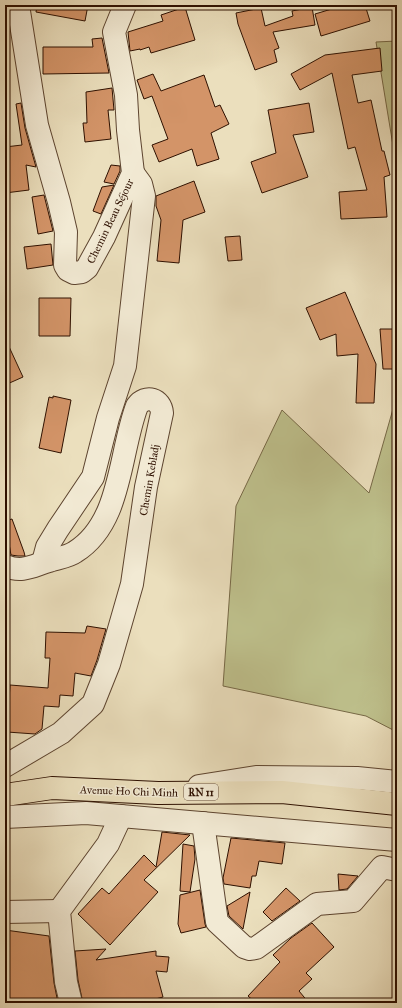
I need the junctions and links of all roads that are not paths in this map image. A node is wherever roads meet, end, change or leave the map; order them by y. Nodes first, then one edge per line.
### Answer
1 (18, 5) edge
2 (125, 5) edge
3 (133, 173) junction
4 (43, 562) junction
5 (5, 566) edge
6 (5, 766) edge
7 (397, 782) edge
8 (158, 793) junction
9 (5, 795) edge
10 (397, 804) edge
11 (121, 816) junction
12 (5, 817) edge
13 (203, 823) junction
14 (397, 840) edge
15 (397, 849) edge
16 (389, 869) edge
17 (59, 911) junction
18 (5, 912) edge
19 (71, 1003) edge

1 - 3 street, Chemin Beau Séjour
2 - 3 street, Chemin Beau Séjour
3 - 4 street
4 - 5 street, Chemin Kebladj
4 - 6 street, Chemin Kebladj
7 - 8 street
8 - 9 main road, Avenue Ho Chi Minh / RN 11
8 - 10 main road, Avenue Ho Chi Minh / RN 11
11 - 12 street
11 - 13 street
11 - 17 street
13 - 14 street
13 - 16 street
15 - 16 street
17 - 18 street
17 - 19 street

